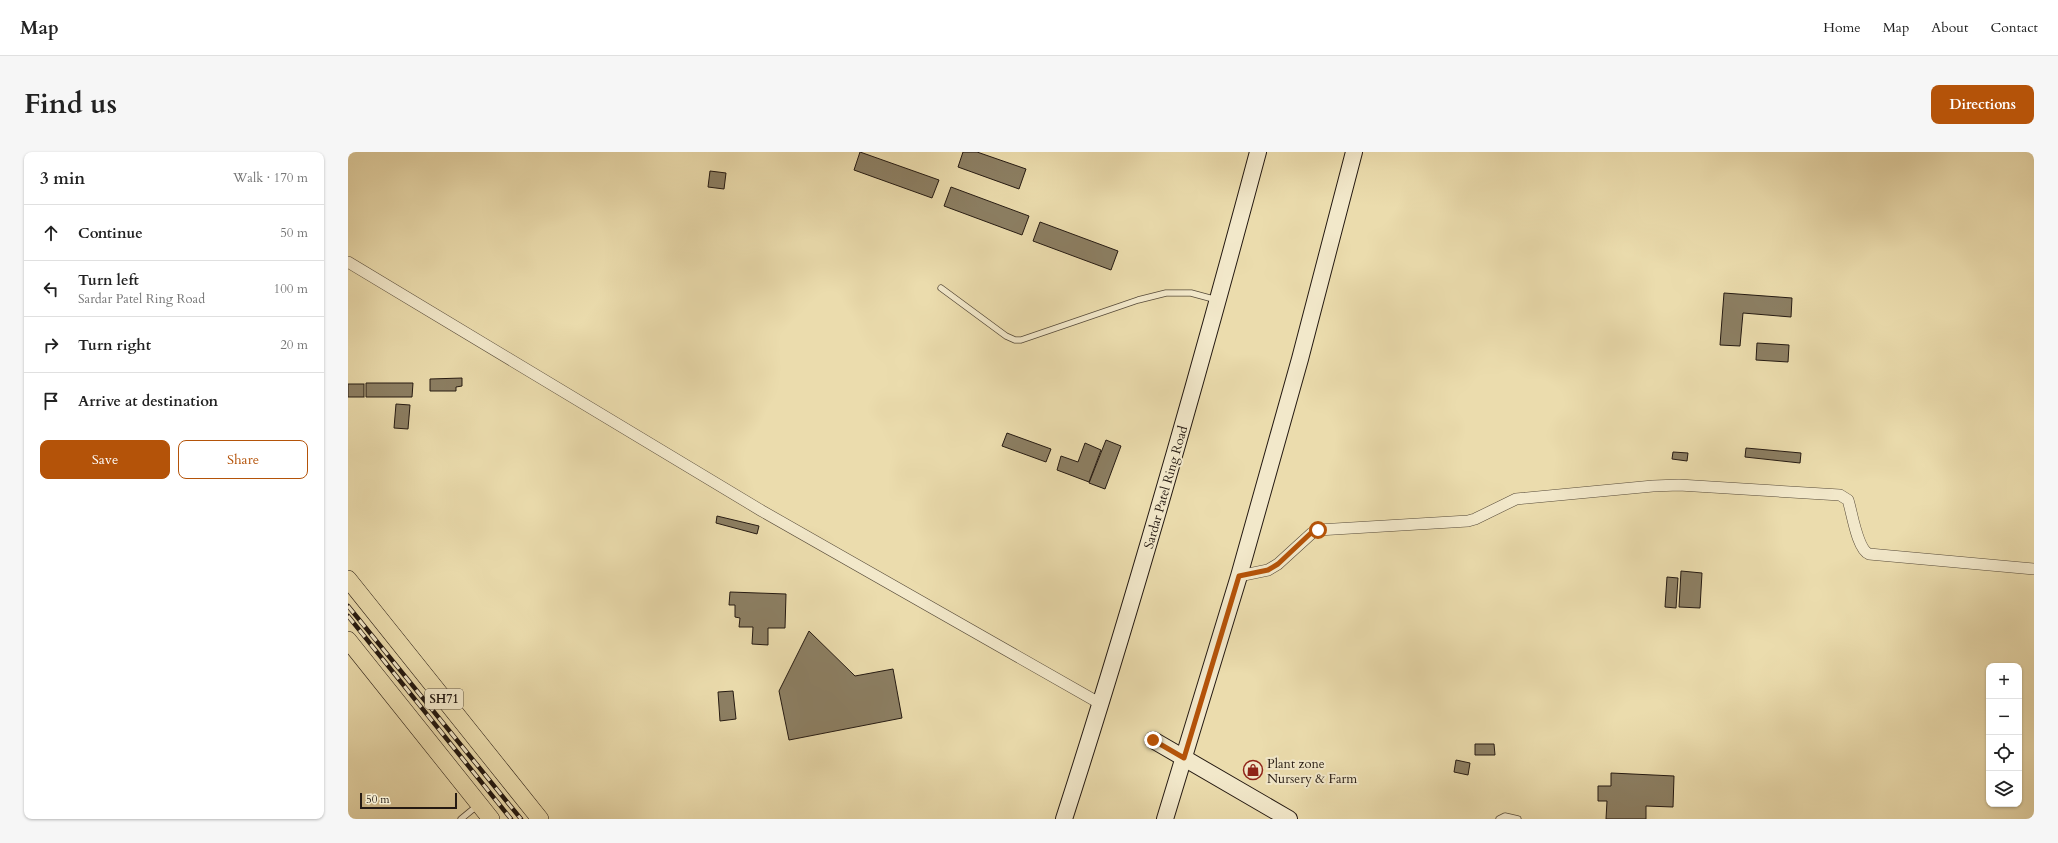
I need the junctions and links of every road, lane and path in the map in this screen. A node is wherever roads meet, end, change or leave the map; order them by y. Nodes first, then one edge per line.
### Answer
1 (1258, 152) edge
2 (1354, 152) edge
3 (348, 262) edge
4 (941, 288) dead end
5 (1218, 301) junction
6 (2034, 569) edge
7 (1239, 576) junction
8 (348, 580) edge
9 (348, 640) edge
10 (1101, 704) junction
11 (1153, 740) dead end
12 (1184, 758) junction
13 (479, 804) junction
14 (461, 819) edge
15 (491, 819) edge
16 (540, 819) edge
17 (1064, 819) edge
18 (1165, 819) edge
19 (1290, 819) edge
20 (1498, 819) edge
21 (1518, 819) edge

1 - 5 street, Sardar Patel Ring Road
2 - 7 street
3 - 10 street
4 - 5 lane
5 - 10 street, Sardar Patel Ring Road
6 - 7 street
7 - 12 street
8 - 16 main road, SH71
9 - 13 main road, SH71
10 - 17 street, Sardar Patel Ring Road
11 - 12 street
12 - 18 street
12 - 19 street
13 - 14 lane
13 - 15 main road, SH71
20 - 21 lane

